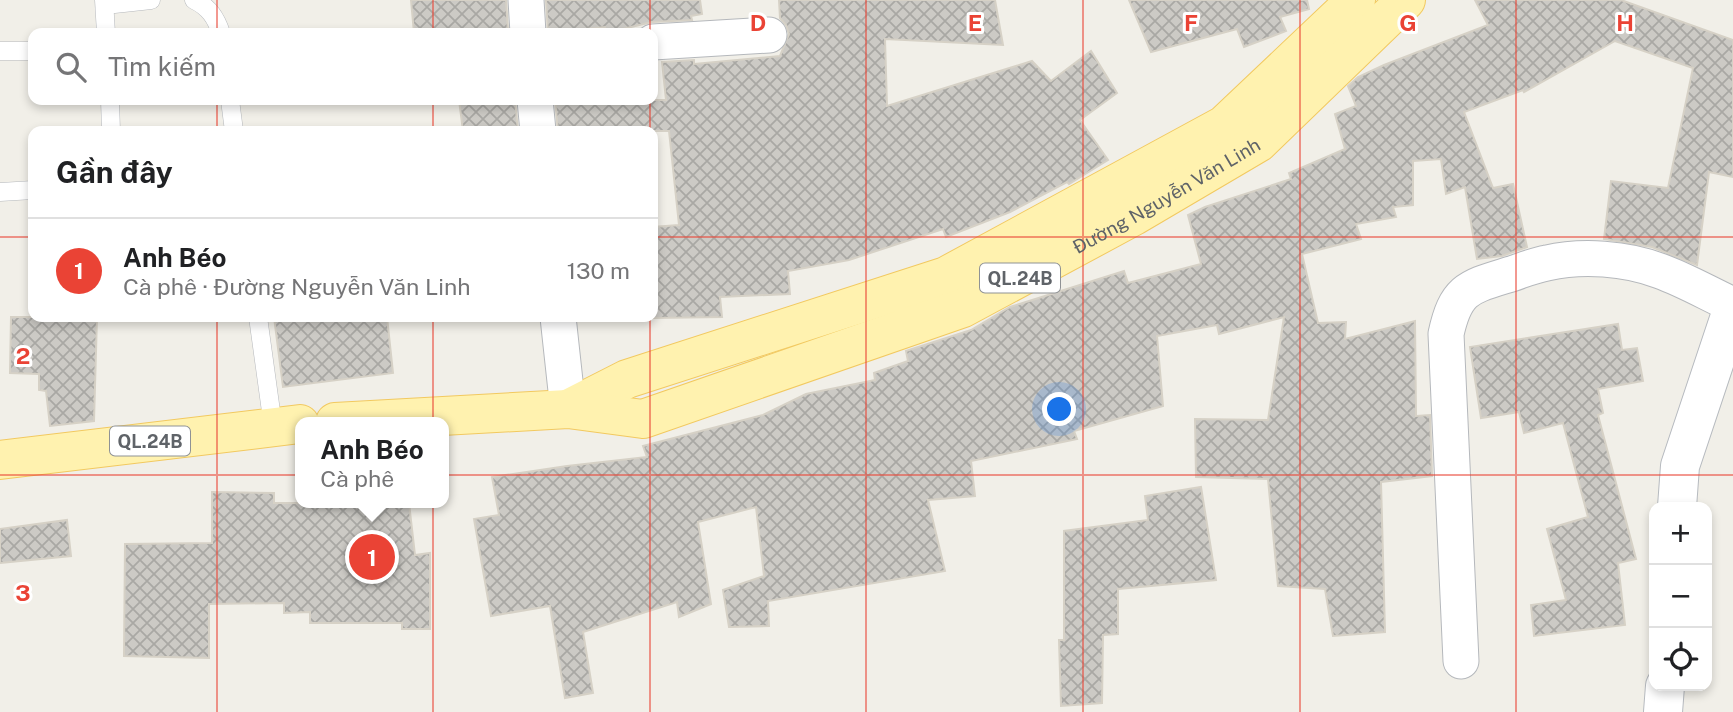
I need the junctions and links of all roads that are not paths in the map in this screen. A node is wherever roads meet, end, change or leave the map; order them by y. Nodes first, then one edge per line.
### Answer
1 (151, 0) edge
2 (194, 0) edge
3 (526, 0) edge
4 (1356, 0) edge
5 (1406, 0) edge
6 (104, 2) edge
7 (216, 7) edge
8 (106, 28) edge
9 (220, 28) edge
10 (528, 28) edge
11 (769, 34) dead end
12 (658, 42) edge
13 (0, 51) edge
14 (28, 51) edge
15 (110, 105) edge
16 (231, 105) edge
17 (535, 105) edge
18 (111, 126) edge
19 (233, 126) edge
20 (538, 126) edge
21 (28, 190) edge
22 (0, 192) edge
23 (1733, 306) edge
24 (259, 322) edge
25 (559, 322) edge
26 (568, 409) junction
27 (425, 417) edge
28 (287, 425) edge
29 (0, 460) edge
30 (1677, 502) edge
31 (1461, 661) dead end
32 (1665, 691) edge
33 (1663, 712) edge

1 - 6 lane
2 - 7 lane
3 - 10 street
4 - 26 main road, Đường Nguyễn Văn Linh / QL.24B
5 - 26 main road, Đường Nguyễn Văn Linh / QL.24B
6 - 8 lane
7 - 9 lane
11 - 12 street
13 - 14 lane
15 - 18 lane
16 - 19 lane
17 - 20 street
21 - 22 lane
23 - 30 street
23 - 31 street
24 - 28 lane
25 - 26 street
26 - 27 main road, Đường Nguyễn Văn Linh / QL.24B
28 - 29 main road, QL.24B
32 - 33 street

